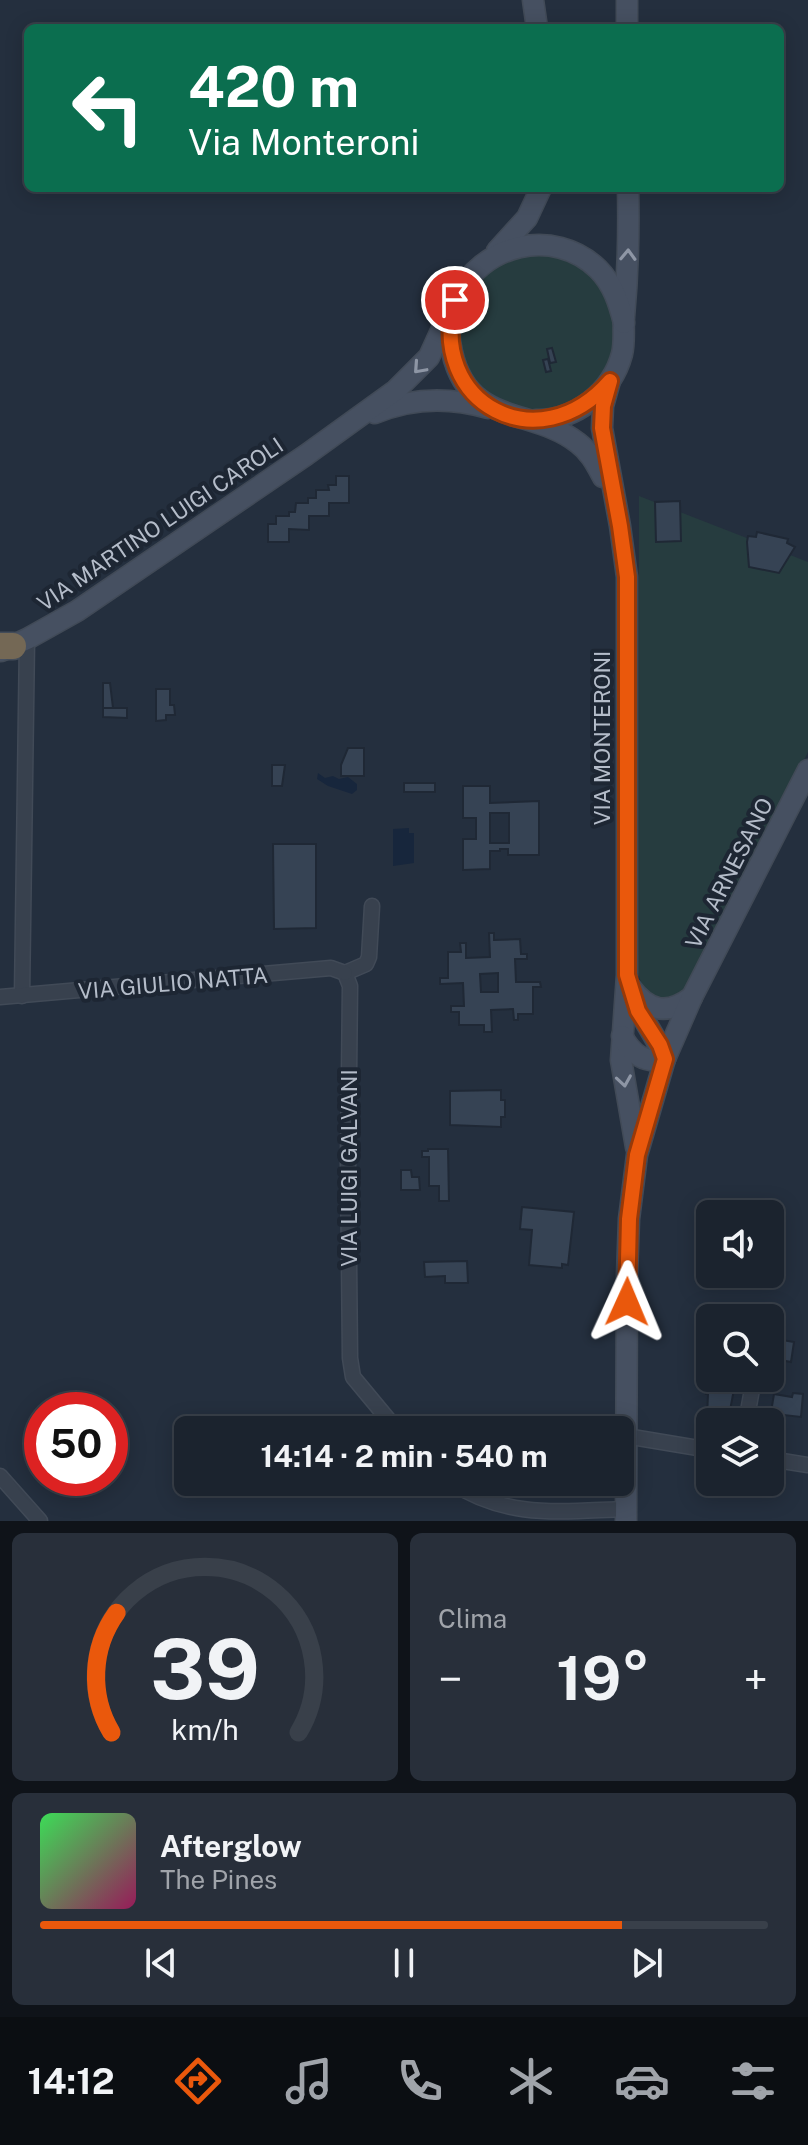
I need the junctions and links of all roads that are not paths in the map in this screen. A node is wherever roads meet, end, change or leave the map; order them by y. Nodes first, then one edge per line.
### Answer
1 (533, 0) edge
2 (627, 0) edge
3 (536, 24) edge
4 (627, 24) edge
5 (539, 192) edge
6 (628, 192) edge
7 (485, 262) junction
8 (455, 300) junction
9 (624, 323) junction
10 (610, 381) junction
11 (496, 410) junction
12 (528, 420) junction
13 (342, 429) junction
14 (616, 501) junction
15 (10, 645) edge
16 (808, 770) edge
17 (372, 906) dead end
18 (345, 973) junction
19 (629, 981) junction
20 (22, 996) junction
21 (0, 997) edge
22 (692, 997) junction
23 (622, 1036) junction
24 (665, 1059) junction
25 (637, 1155) junction
26 (385, 1416) edge
27 (626, 1416) edge
28 (634, 1437) edge
29 (696, 1448) edge
30 (784, 1461) edge
31 (808, 1465) edge
32 (0, 1476) edge
33 (478, 1496) edge
34 (626, 1515) edge
35 (40, 1521) edge

1 - 3 main road
2 - 4 main road
5 - 7 main road
9 -> 6 main road, VIA MONTERONI
7 - 8 main road, VIA MONTERONI
7 - 9 main road, VIA MONTERONI
8 - 11 main road, VIA MONTERONI
8 -> 13 main road, VIA MARTINO LUIGI CAROLI
9 - 10 main road, VIA MONTERONI
10 - 12 main road, VIA MONTERONI
10 - 14 main road, VIA MONTERONI
11 - 12 main road, VIA MONTERONI
11 - 13 main road, VIA MARTINO LUIGI CAROLI
12 - 14 main road, VIA MONTERONI
13 - 15 main road, VIA MARTINO LUIGI CAROLI
14 - 19 main road, VIA MONTERONI
15 - 20 street
16 - 22 main road, VIA ARNESANO
17 - 18 street
18 - 20 street, VIA GIULIO NATTA
18 - 26 street, VIA LUIGI GALVANI
19 - 22 main road
19 - 23 main road, VIA MONTERONI
19 - 24 main road, VIA MONTERONI
20 - 21 street, VIA GIULIO NATTA
22 - 24 main road, VIA MONTERONI
23 - 24 main road
23 -> 25 main road, VIA MONTERONI
24 - 25 main road, VIA MONTERONI
25 - 27 main road, VIA MONTERONI
28 - 29 street
30 - 31 street
32 - 35 street
33 - 34 street

